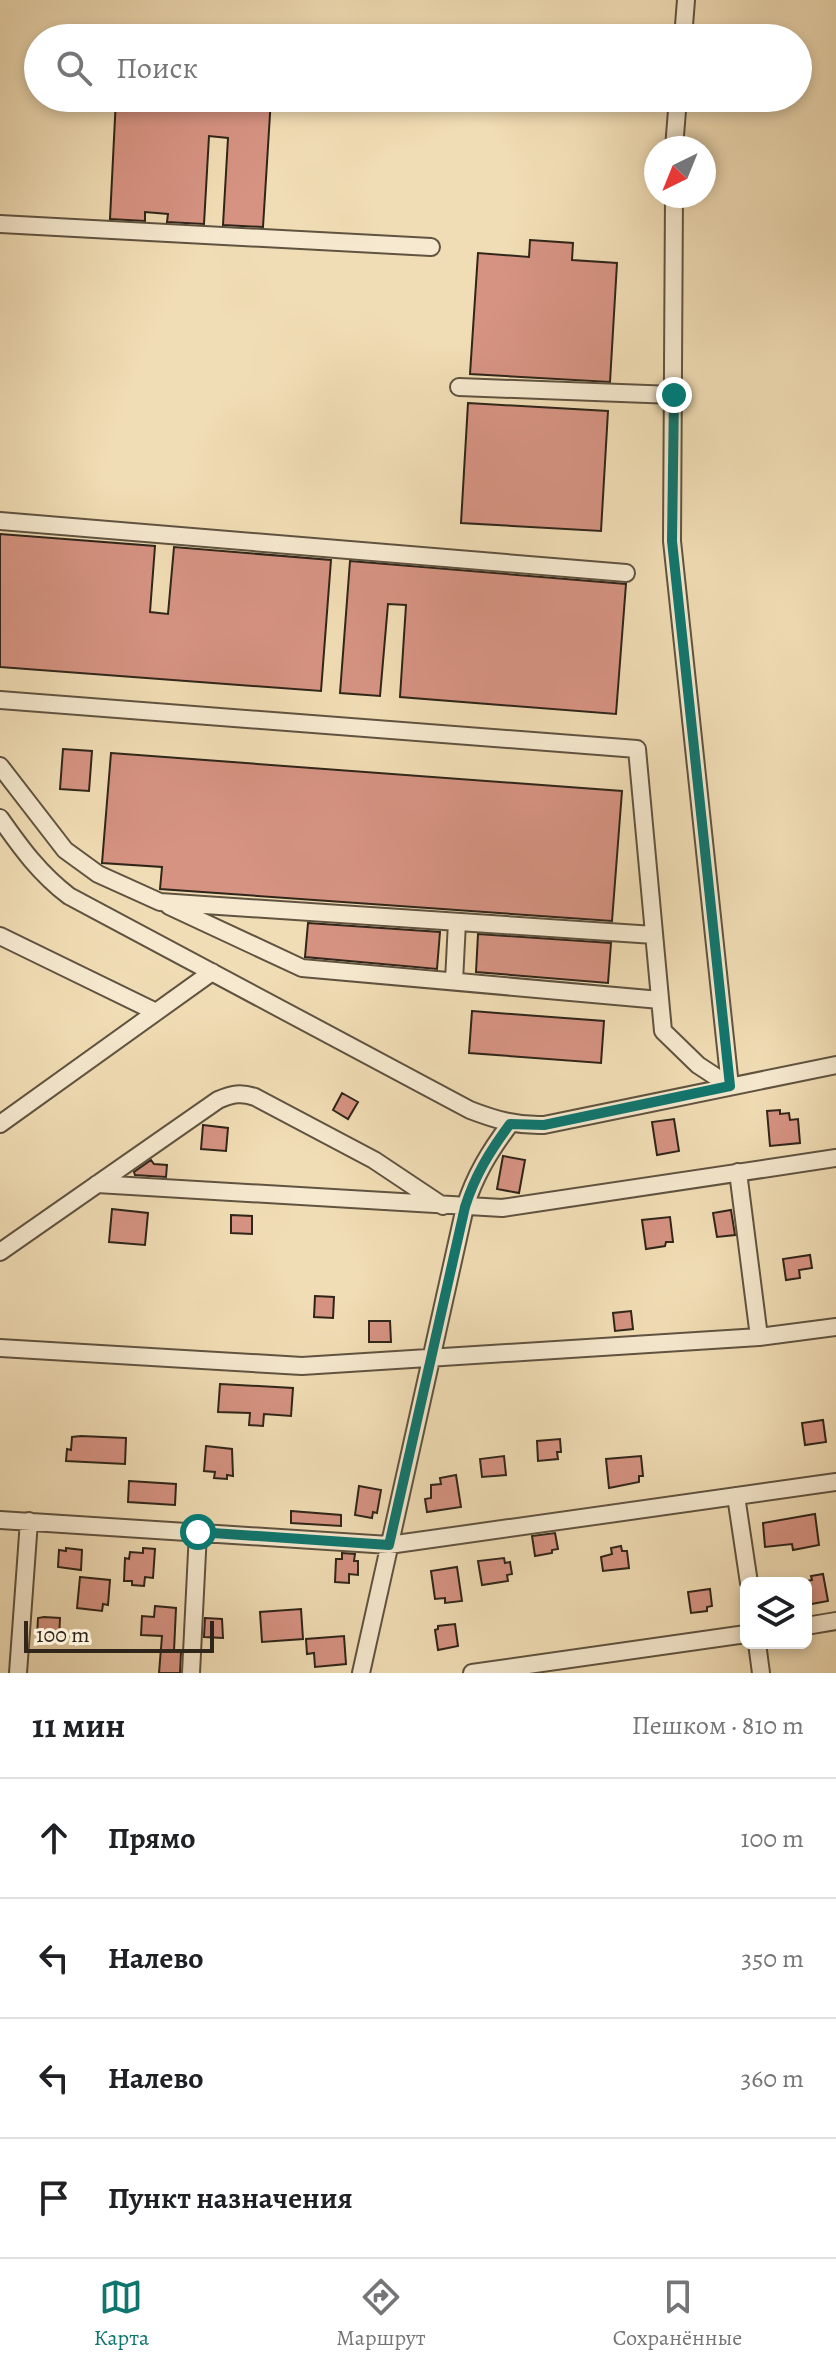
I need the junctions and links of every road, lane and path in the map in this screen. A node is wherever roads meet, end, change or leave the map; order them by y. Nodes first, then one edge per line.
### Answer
1 (686, 0) edge
2 (684, 24) edge
3 (677, 112) edge
4 (675, 136) edge
5 (674, 208) edge
6 (0, 224) edge
7 (431, 247) dead end
8 (459, 387) dead end
9 (674, 395) junction
10 (0, 521) edge
11 (626, 573) dead end
12 (0, 700) edge
13 (0, 766) edge
14 (0, 818) edge
15 (160, 902) junction
16 (457, 922) junction
17 (654, 935) junction
18 (0, 936) edge
19 (212, 972) junction
20 (454, 981) junction
21 (660, 1000) junction
22 (156, 1012) junction
23 (836, 1065) edge
24 (730, 1086) junction
25 (0, 1124) edge
26 (510, 1124) junction
27 (836, 1158) edge
28 (738, 1172) junction
29 (97, 1184) junction
30 (443, 1206) junction
31 (465, 1207) junction
32 (0, 1252) edge
33 (836, 1327) edge
34 (759, 1337) junction
35 (0, 1348) edge
36 (430, 1358) junction
37 (836, 1482) edge
38 (736, 1496) junction
39 (0, 1520) edge
40 (29, 1521) junction
41 (198, 1532) junction
42 (389, 1545) junction
43 (748, 1577) edge
44 (836, 1621) edge
45 (812, 1625) edge
46 (740, 1635) edge
47 (758, 1649) edge
48 (18, 1673) edge
49 (191, 1673) edge
50 (361, 1673) edge
51 (472, 1673) edge
52 (761, 1673) edge

1 - 2 street
3 - 4 street
5 - 9 street
6 - 7 street
8 - 9 street
9 - 24 street
10 - 11 street
12 - 17 street
13 - 15 street
14 - 19 street
15 - 16 street
15 - 20 street
16 - 17 street
16 - 20 street
17 - 21 street
18 - 22 street
19 - 22 street
19 - 26 street
20 - 21 street
21 - 24 street
22 - 25 street
23 - 24 street
24 - 26 street
26 - 31 street
27 - 28 street
28 - 31 street
28 - 34 street
29 - 30 street
29 - 30 street
29 - 32 street
30 - 31 street
31 - 36 street
33 - 34 street
34 - 36 street
35 - 36 street
36 - 42 street
37 - 38 street
38 - 42 street
38 - 43 street
39 - 40 street
40 - 41 street
40 - 48 street
41 - 42 street
41 - 49 street
42 - 50 street
44 - 45 street
46 - 51 street
47 - 52 street

